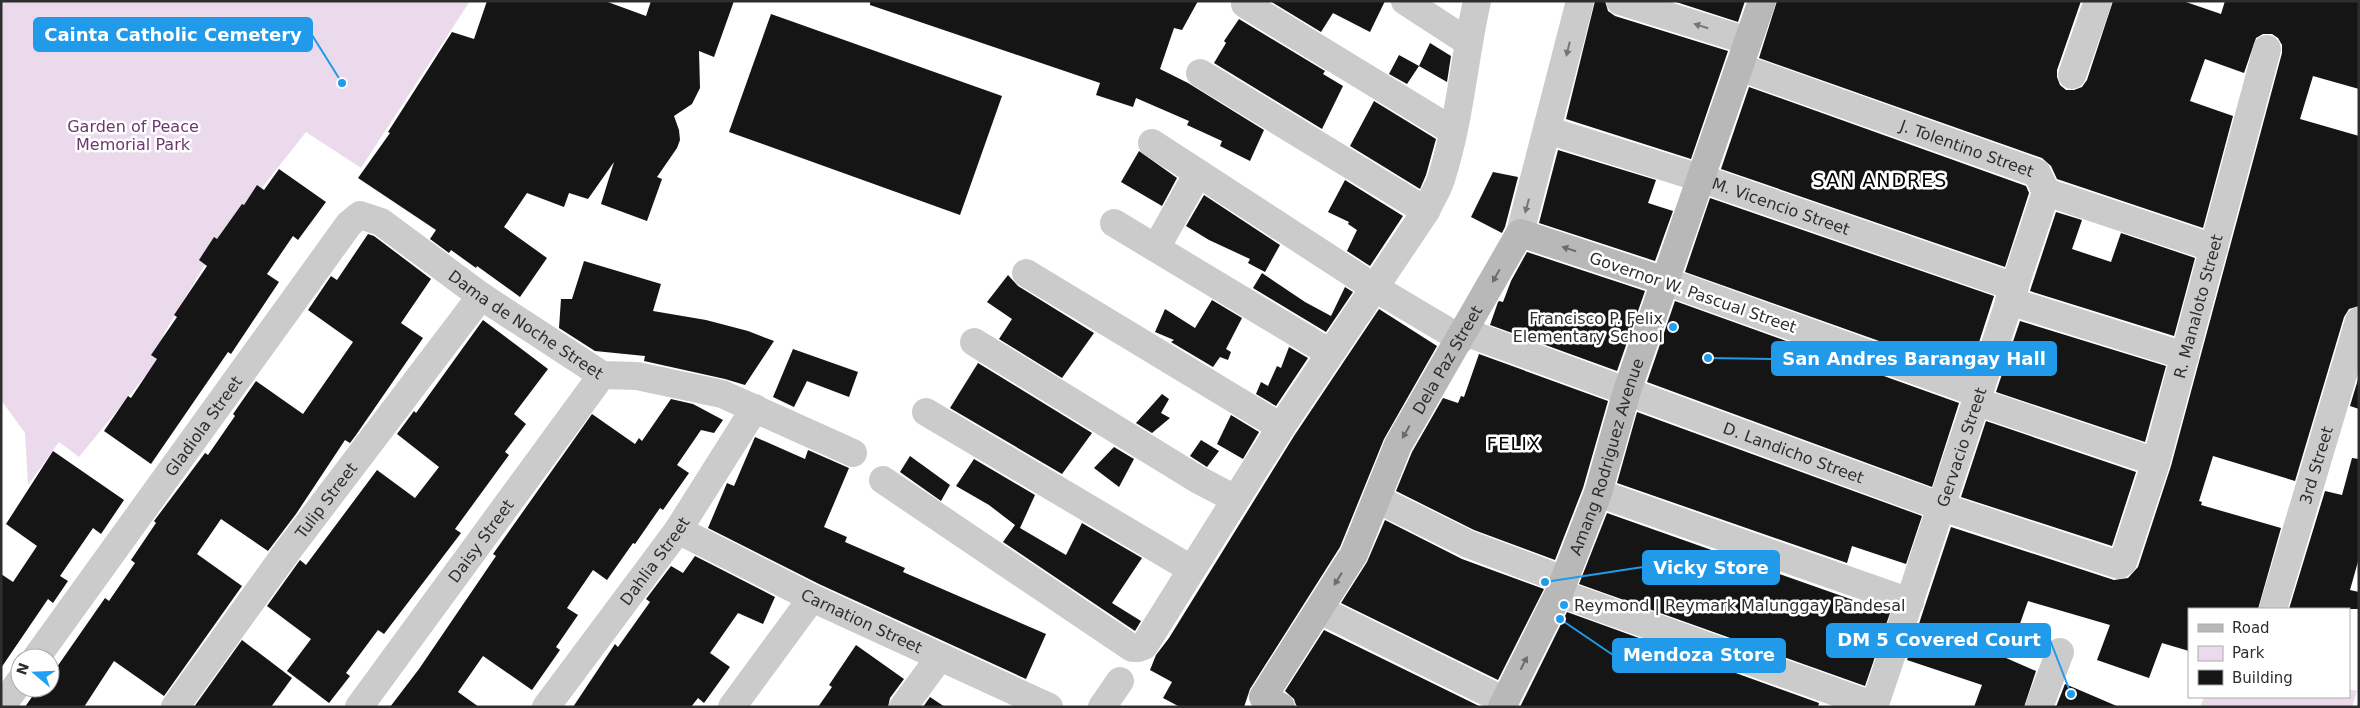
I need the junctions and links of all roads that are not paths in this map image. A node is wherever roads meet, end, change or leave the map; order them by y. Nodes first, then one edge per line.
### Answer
1 (1405, 1) edge
2 (1477, 1) edge
3 (1580, 1) edge
4 (1620, 1) edge
5 (1762, 1) edge
6 (2098, 1) edge
7 (1245, 4) dead end
8 (1748, 41) junction
9 (1468, 42) junction
10 (2267, 48) dead end
11 (1739, 67) junction
12 (1200, 73) dead end
13 (2072, 75) dead end
14 (1547, 130) junction
15 (1453, 131) junction
16 (1152, 143) dead end
17 (1198, 173) junction
18 (1700, 178) junction
19 (2046, 192) junction
20 (1426, 211) junction
21 (382, 222) joint
22 (1114, 223) dead end
23 (1520, 233) junction
24 (1156, 248) junction
25 (2214, 248) junction
26 (1026, 273) dead end
27 (1665, 280) junction
28 (1375, 288) junction
29 (2012, 294) junction
30 (481, 296) junction
31 (2359, 321) edge
32 (1463, 335) junction
33 (974, 342) dead end
34 (1330, 353) junction
35 (2185, 356) junction
36 (602, 375) junction
37 (1627, 391) junction
38 (1977, 397) junction
39 (754, 408) junction
40 (926, 412) dead end
41 (1281, 427) junction
42 (853, 453) dead end
43 (2156, 462) junction
44 (883, 480) dead end
45 (1598, 492) junction
46 (1235, 499) junction
47 (1377, 499) junction
48 (1942, 506) junction
49 (678, 530) junction
50 (2123, 562) joint
51 (1191, 569) junction
52 (1562, 587) junction
53 (812, 598) junction
54 (1910, 602) junction
55 (2273, 608) edge
56 (1320, 610) junction
57 (43, 648) edge
58 (2060, 652) dead end
59 (940, 657) junction
60 (1120, 681) dead end
61 (10, 695) edge
62 (1267, 704) edge
63 (1504, 704) edge
64 (1, 707) edge
65 (175, 707) edge
66 (359, 707) edge
67 (546, 707) edge
68 (732, 707) edge
69 (904, 707) edge
70 (1049, 707) edge
71 (1102, 707) edge
72 (2039, 707) edge

1 - 9 street
2 - 9 street
3 -> 14 street, Dela Paz Street
8 -> 4 street
5 - 8 street, Amang Rodriguez Avenue
6 - 13 street
7 - 15 street
8 - 11 street, Amang Rodriguez Avenue
9 - 15 street
10 - 25 street, R. Manaloto Street
11 - 18 street, Amang Rodriguez Avenue
11 - 19 street, J. Tolentino Street
12 - 20 street
14 - 18 street, M. Vicencio Street
14 -> 23 street, Dela Paz Street
15 - 20 street
16 - 17 street, D. Landicho Street
17 - 24 street
17 - 28 street, D. Landicho Street
18 - 27 street, Amang Rodriguez Avenue
18 - 29 street, M. Vicencio Street
19 - 25 street, J. Tolentino Street
19 - 29 street, Gervacio Street
20 - 28 street
21 - 30 street, Dama de Noche Street
21 - 57 street, Gladiola Street
22 - 24 street
27 -> 23 street, Governor W. Pascual Street
23 -> 32 street, Dela Paz Street
24 - 34 street
25 - 35 street, R. Manaloto Street
26 - 41 street
27 - 37 street, Amang Rodriguez Avenue
27 - 38 street, Governor W. Pascual Street
28 - 32 street, D. Landicho Street
28 - 34 street
29 - 35 street, M. Vicencio Street
29 - 38 street, Gervacio Street
30 - 36 street, Dama de Noche Street
30 - 65 street, Tulip Street
31 - 55 street, 3rd Street
32 - 37 street, D. Landicho Street
32 -> 47 street, Dela Paz Street
33 - 46 street
34 - 41 street
35 - 43 street, R. Manaloto Street
36 - 39 street, Dama de Noche Street
36 - 66 street, Daisy Street
37 - 45 street, Amang Rodriguez Avenue
37 - 48 street, D. Landicho Street
38 - 43 street, Governor W. Pascual Street
38 - 48 street, Gervacio Street
39 - 42 street, Dama de Noche Street
39 - 49 street, Dahlia Street
40 - 51 street
41 - 46 street
43 - 50 street, R. Manaloto Street
44 - 51 street
45 - 52 street, Amang Rodriguez Avenue
45 - 54 street
46 - 51 street
47 - 52 street
47 -> 56 street, Dela Paz Street
48 - 50 street, D. Landicho Street
48 - 54 street, Gervacio Street
49 - 53 street, Carnation Street
49 - 67 street, Dahlia Street
52 - 54 street, Gervacio Street
63 -> 52 street, Amang Rodriguez Avenue
53 - 59 street, Carnation Street
53 - 68 street
56 - 62 street, Dela Paz Street
56 - 63 street
58 - 72 street
59 - 69 street
59 - 70 street, Carnation Street
60 - 71 street
61 - 64 street

